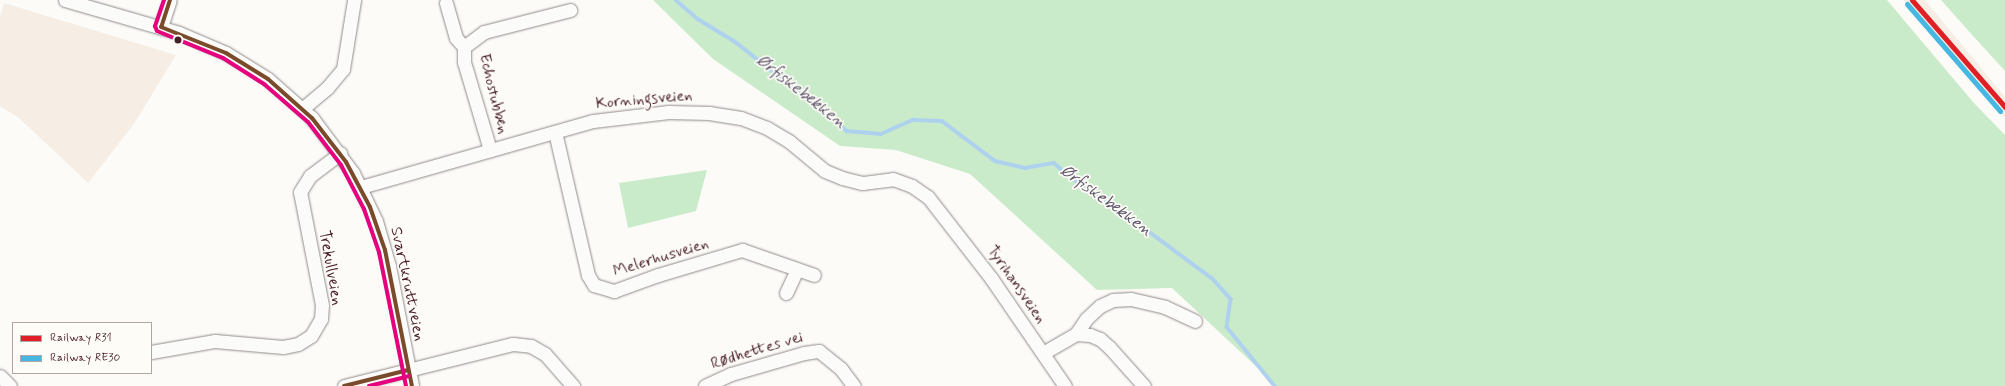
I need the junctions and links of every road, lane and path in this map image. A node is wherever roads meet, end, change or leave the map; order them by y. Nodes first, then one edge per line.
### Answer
1 (65, 0) edge
2 (170, 0) edge
3 (354, 0) edge
4 (446, 3) dead end
5 (570, 10) dead end
6 (161, 28) junction
7 (464, 47) junction
8 (302, 109) junction
9 (554, 132) junction
10 (490, 150) junction
11 (340, 153) junction
12 (361, 188) junction
13 (936, 207) joint
14 (797, 269) junction
15 (814, 275) dead end
16 (786, 293) dead end
17 (1195, 321) dead end
18 (1076, 334) junction
19 (152, 352) edge
20 (1043, 353) junction
21 (408, 370) junction
22 (0, 376) edge
23 (10, 386) edge
24 (344, 386) edge
25 (412, 386) edge
26 (574, 386) edge
27 (705, 386) edge
28 (854, 386) edge
29 (1065, 386) edge
30 (1144, 386) edge

1 - 6 street, Svartkruttveien
2 - 6 street
3 - 8 street
4 - 7 street, Echostubben
5 - 7 street, Echostubben
6 - 8 street, Svartkruttveien
7 - 10 street, Echostubben
8 - 11 street, Svartkruttveien
9 - 10 street, Korningsveien
9 - 13 street, Korningsveien
9 - 14 street, Melerhusveien
10 - 12 street, Korningsveien
11 - 12 street, Svartkruttveien
11 - 19 street, Trekullveien
12 - 21 street, Svartkruttveien
13 - 20 street, Tyrihansveien
14 - 15 street, Melerhusveien
14 - 16 street
17 - 18 street
18 - 20 street
18 - 30 street
20 - 29 street, Tyrihansveien
21 - 24 street
21 - 25 street, Svartkruttveien
21 - 26 street
22 - 23 street
27 - 28 street, Rødhettes vei

